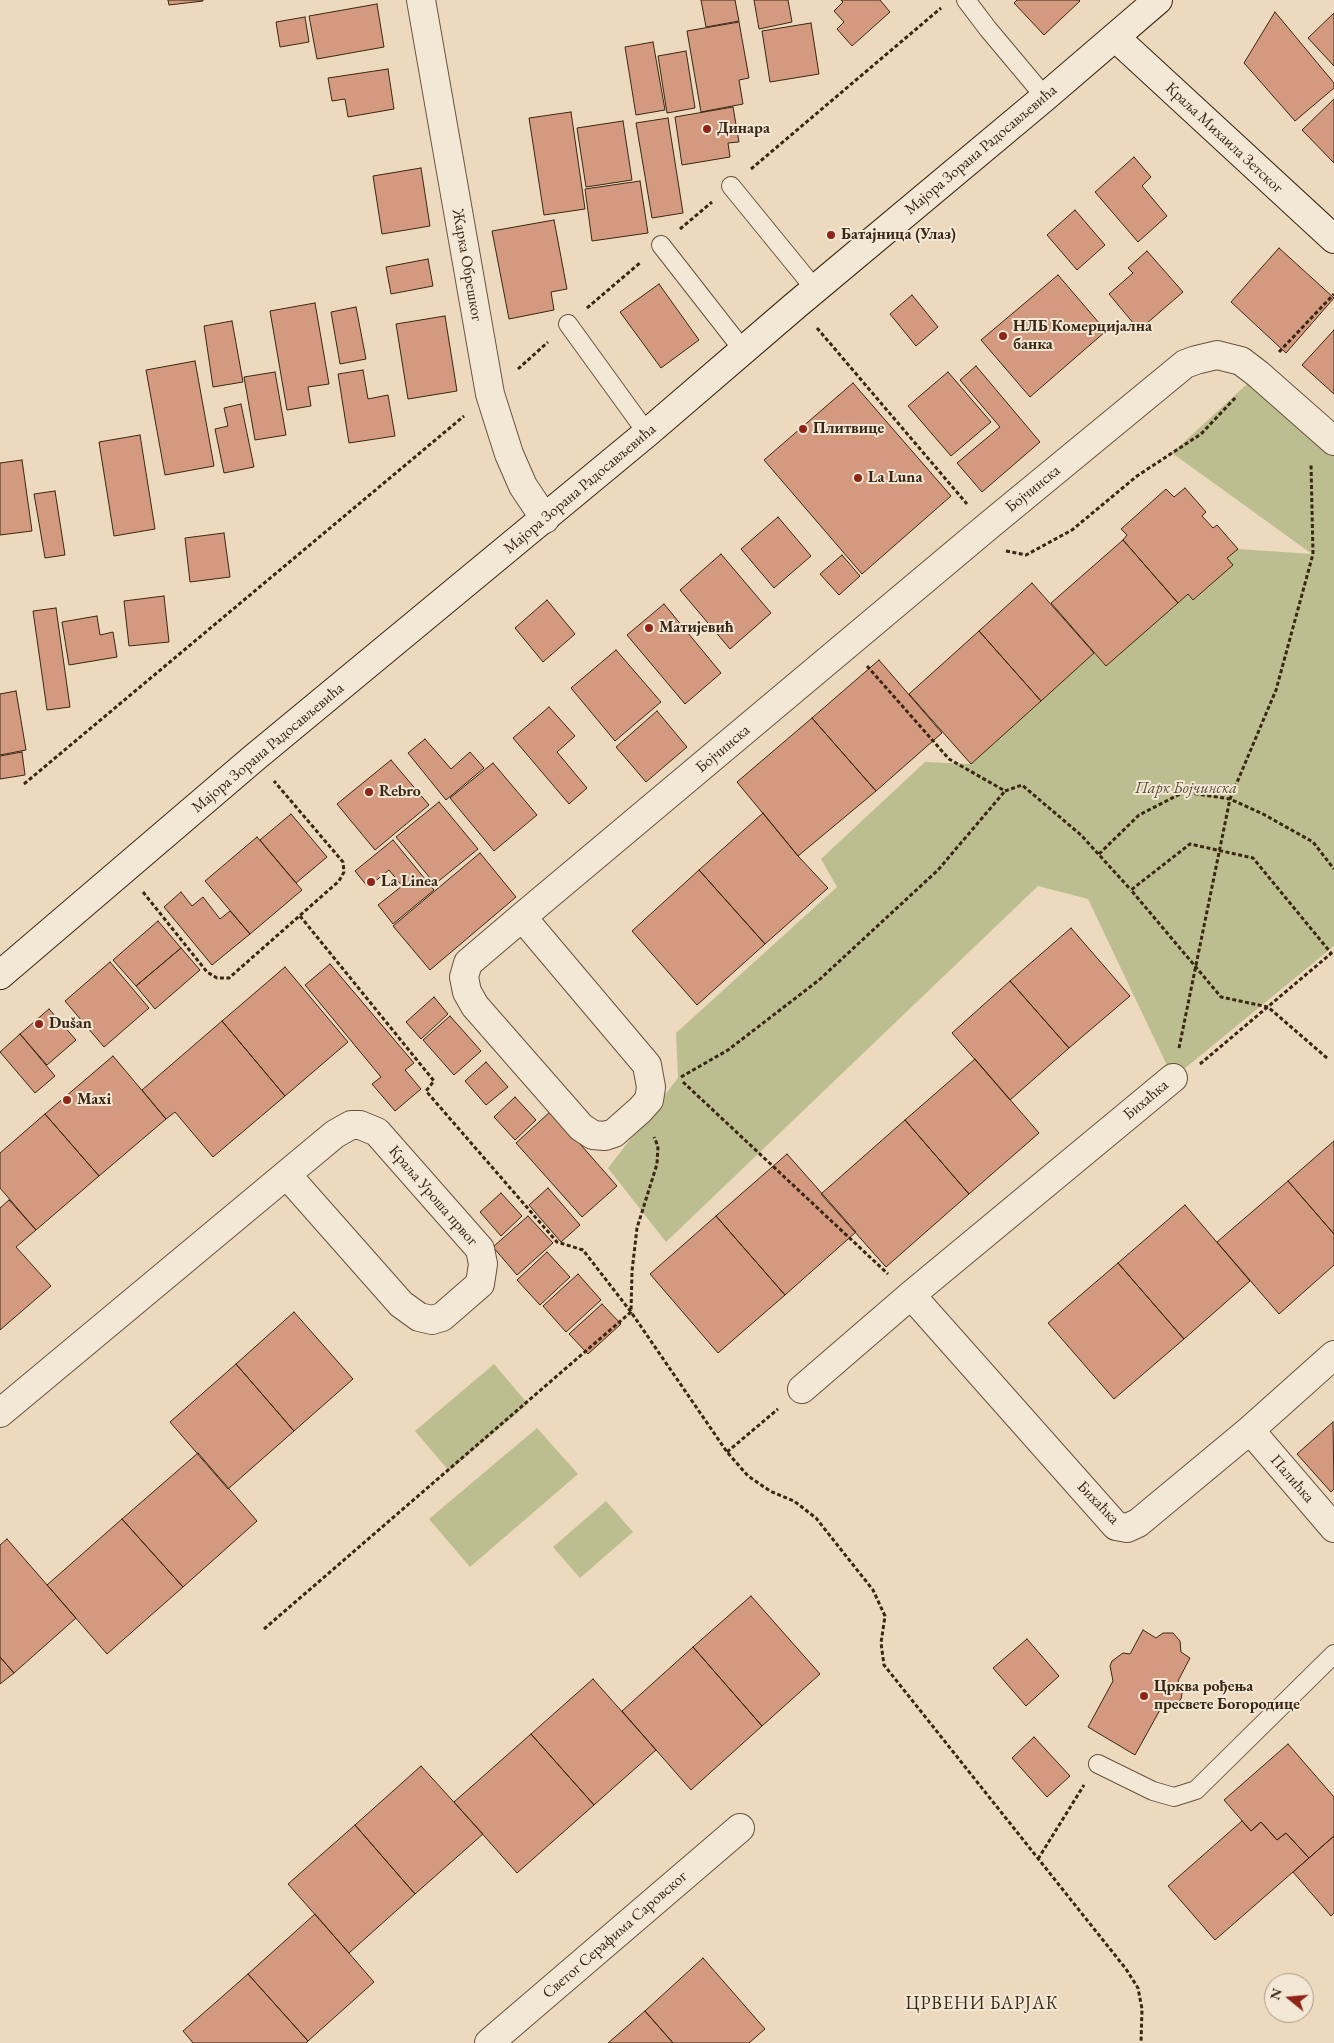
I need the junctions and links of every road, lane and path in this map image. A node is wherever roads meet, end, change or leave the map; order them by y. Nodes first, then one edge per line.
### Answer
1 (421, 0) edge
2 (966, 0) edge
3 (1158, 0) edge
4 (1115, 37) junction
5 (1045, 97) junction
6 (731, 186) dead end
7 (1334, 239) edge
8 (661, 245) dead end
9 (1334, 294) edge
10 (806, 297) junction
11 (568, 324) dead end
12 (743, 350) junction
13 (1258, 374) junction
14 (490, 394) junction
15 (1311, 420) junction
16 (647, 433) junction
17 (1334, 441) edge
18 (545, 519) junction
19 (987, 527) junction
20 (1004, 550) dead end
21 (866, 665) dead end
22 (254, 758) junction
23 (24, 784) dead end
24 (1005, 791) junction
25 (1230, 800) junction
26 (1099, 854) junction
27 (124, 869) junction
28 (1334, 870) edge
29 (1131, 890) junction
30 (300, 916) junction
31 (522, 917) junction
32 (1333, 952) edge
33 (0, 975) edge
34 (1268, 1007) junction
35 (1327, 1058) dead end
36 (1173, 1078) junction
37 (640, 1110) junction
38 (287, 1175) junction
39 (911, 1295) junction
40 (631, 1312) junction
41 (1334, 1355) edge
42 (802, 1389) joint
43 (0, 1413) edge
44 (1250, 1430) junction
45 (727, 1452) junction
46 (1334, 1528) edge
47 (264, 1629) dead end
48 (1334, 1654) edge
49 (1098, 1764) joint
50 (740, 1828) dead end
51 (1038, 1859) junction
52 (489, 2043) edge
53 (1141, 2043) edge

1 - 14 street, Жарка Обрешког
2 - 5 lane
3 - 4 street, Мајора Зорана Радосављевића
4 - 5 street, Мајора Зорана Радосављевића
4 - 7 street, Краља Михаила Зетског
5 - 10 street, Мајора Зорана Радосављевића
6 - 10 lane
8 - 12 lane
9 - 13 path
10 - 12 street, Мајора Зорана Радосављевића
10 - 19 path
11 - 16 lane
12 - 16 street, Мајора Зорана Радосављевића
13 - 15 street, Бојчинска
13 - 19 street, Бојчинска
13 - 20 path
14 - 18 street, Жарка Обрешког
14 - 23 path
15 - 17 street, Бојчинска
15 - 25 path
16 - 18 street, Мајора Зорана Радосављевића
18 - 22 street, Мајора Зорана Радосављевића
19 - 31 street, Бојчинска
21 - 24 path
22 - 27 street, Мајора Зорана Радосављевића
22 - 30 path
24 - 26 path
24 - 39 path
25 - 26 path
25 - 28 path
25 - 36 path
26 - 29 path
27 - 30 path
27 - 33 street, Мајора Зорана Радосављевића
29 - 32 path
29 - 34 path
30 - 40 path
31 - 37 street
31 - 37 street, Бојчинска
32 - 34 path
34 - 35 path
34 - 36 path
36 - 39 street, Бихаћка
37 - 40 path
38 - 38 street, Краља Уроша првог
38 - 43 street, Краља Уроша првог
39 - 42 street, Бихаћка
39 - 44 street, Бихаћка
40 - 45 path
40 - 47 path
41 - 44 street, Бихаћка
42 - 45 path
44 - 46 street, Палићка
45 - 51 path
48 - 49 lane
49 - 51 path
50 - 52 street, Светог Серафима Саровског
51 - 53 path

